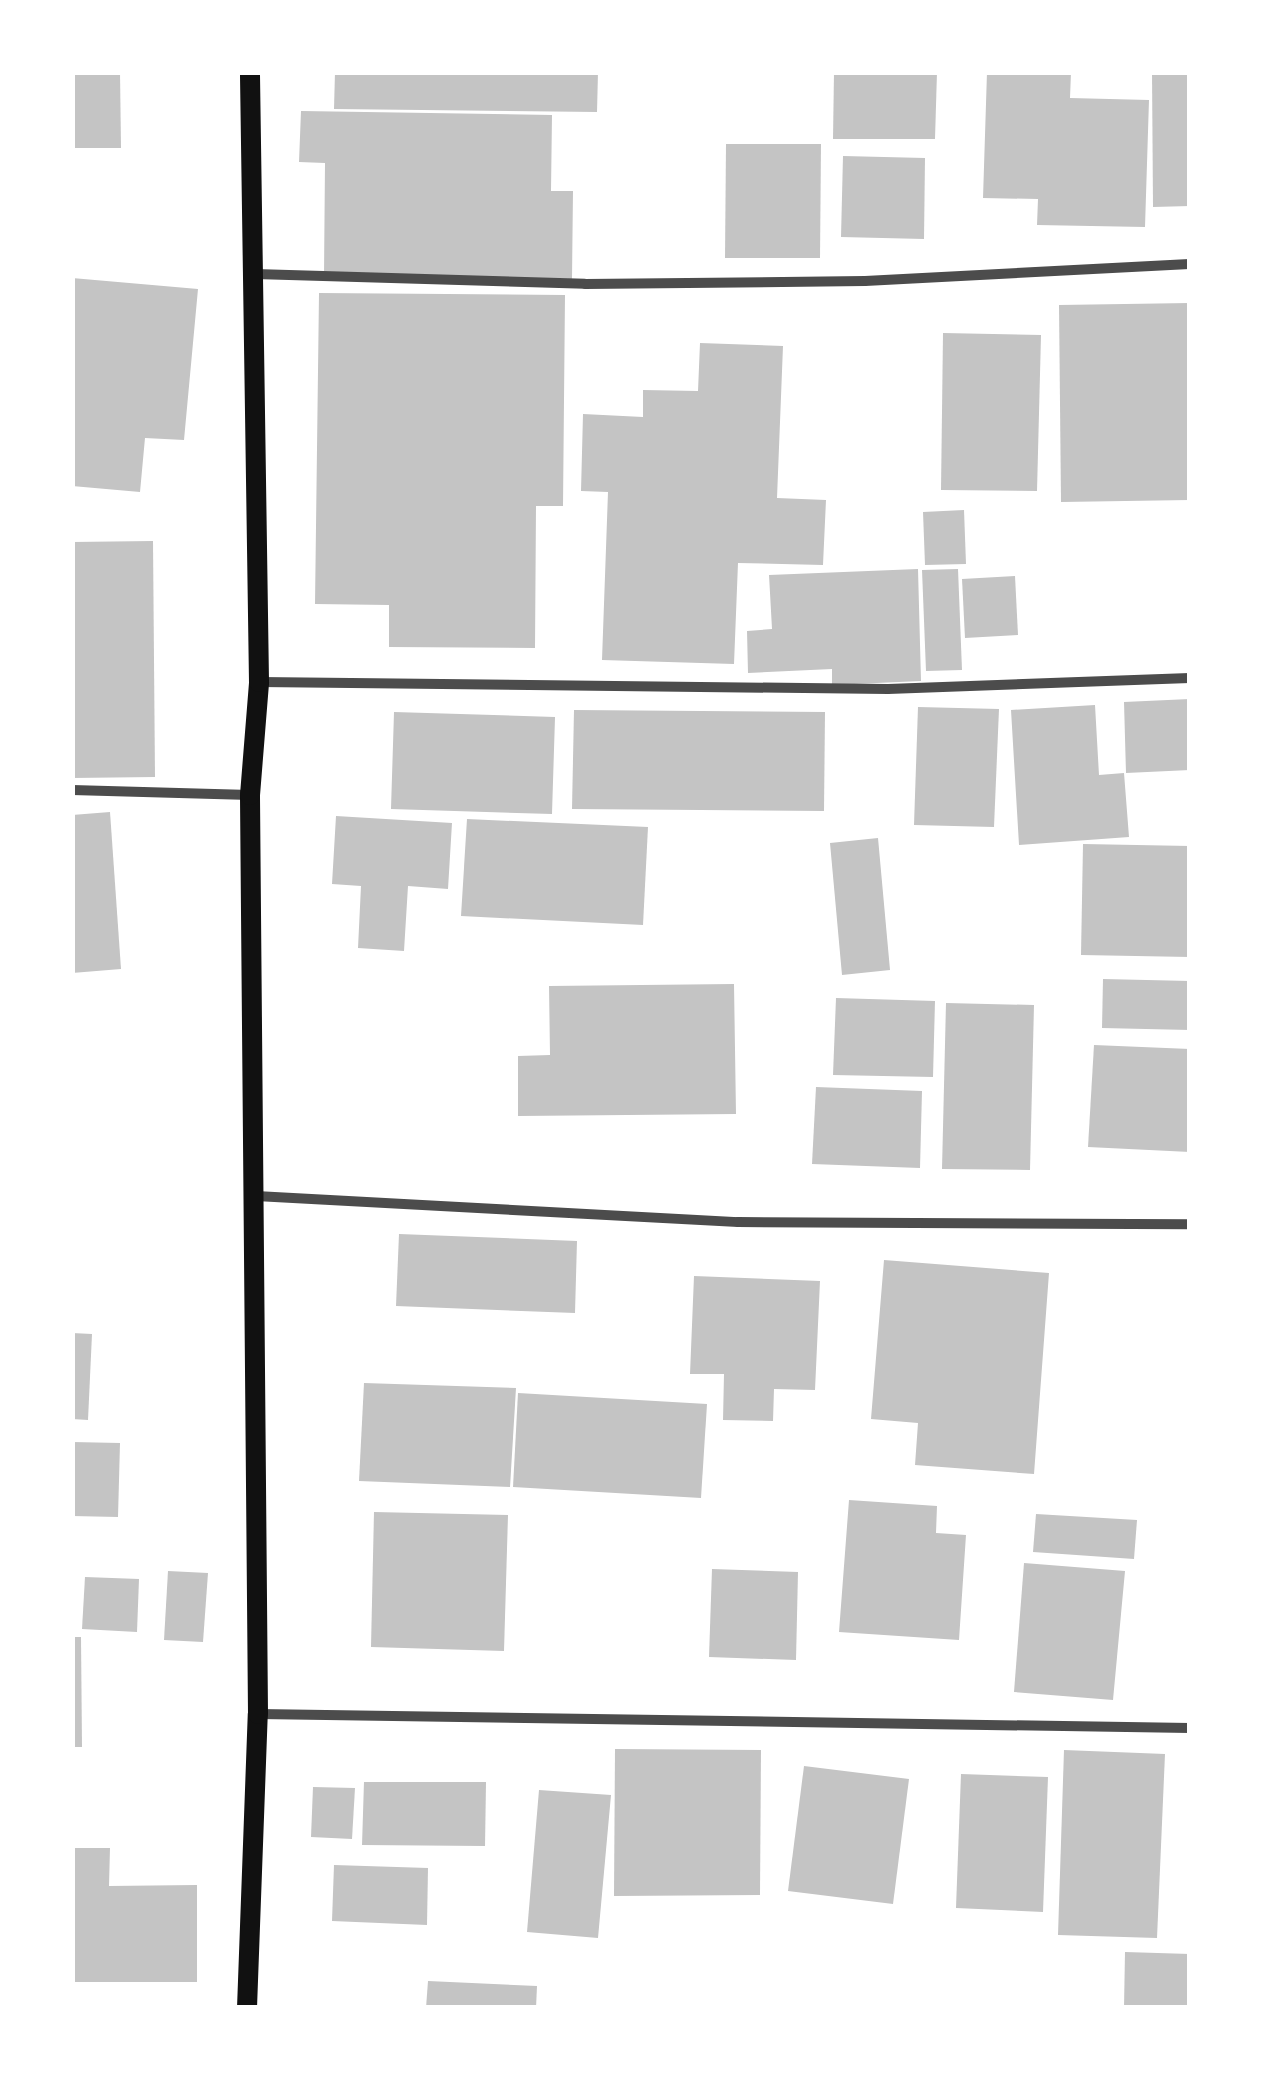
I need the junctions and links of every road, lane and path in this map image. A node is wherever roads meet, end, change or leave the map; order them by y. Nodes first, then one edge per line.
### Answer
1 (250, 72) edge
2 (1190, 264) edge
3 (255, 274) junction
4 (1190, 678) edge
5 (259, 682) junction
6 (72, 790) edge
7 (250, 795) junction
8 (256, 1196) junction
9 (1190, 1224) edge
10 (258, 1714) junction
11 (1190, 1728) edge
12 (247, 2008) edge

1 - 3 main road
2 - 3 street
3 - 5 main road
4 - 5 street
5 - 7 main road
6 - 7 street
7 - 8 main road
8 - 9 street
8 - 10 main road
10 - 11 street
10 - 12 main road

